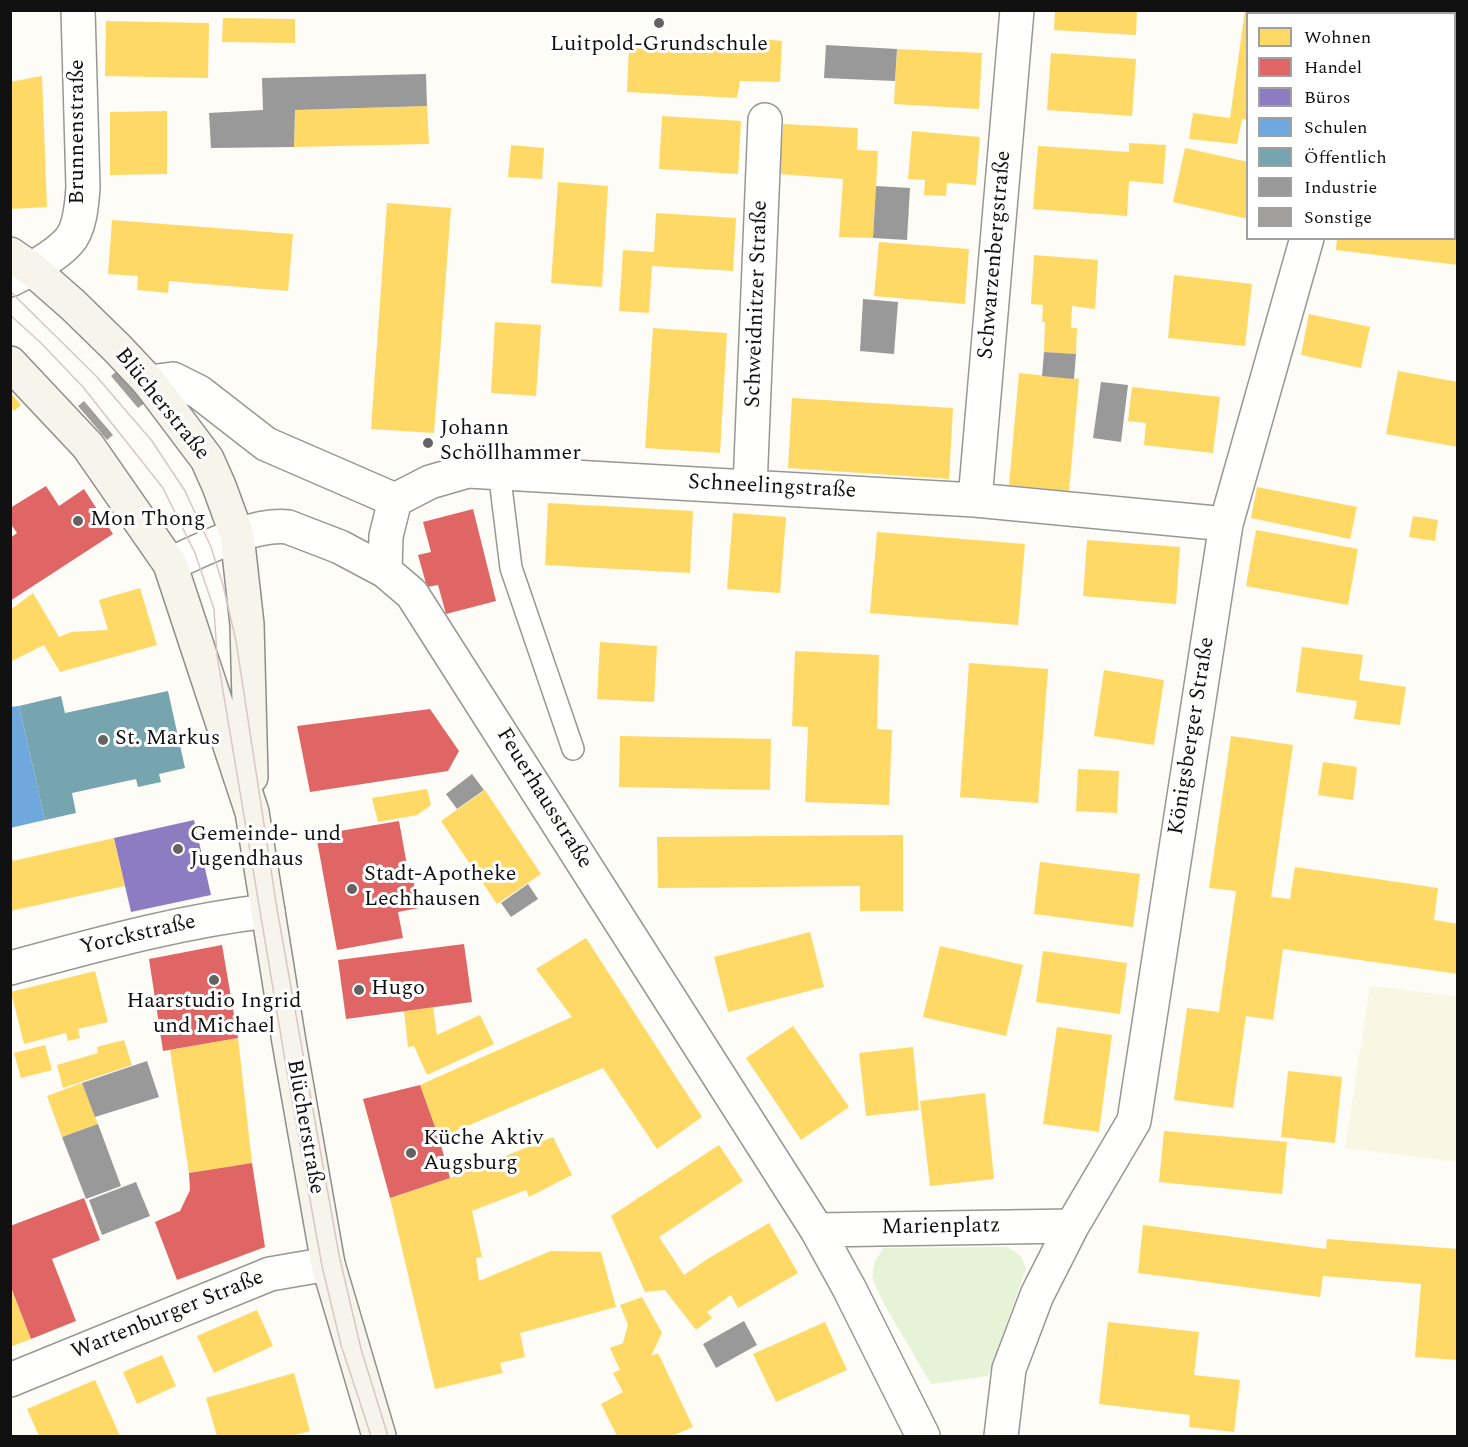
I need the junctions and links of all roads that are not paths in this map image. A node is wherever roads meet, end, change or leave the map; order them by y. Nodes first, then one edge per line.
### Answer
1 (78, 10) edge
2 (1017, 10) edge
3 (765, 120) dead end
4 (1307, 240) edge
5 (18, 268) edge
6 (10, 363) edge
7 (149, 382) junction
8 (499, 471) junction
9 (750, 487) junction
10 (395, 500) junction
11 (975, 500) junction
12 (1226, 524) junction
13 (237, 535) junction
14 (170, 564) junction
15 (385, 571) junction
16 (573, 749) dead end
17 (252, 812) junction
18 (268, 911) junction
19 (10, 968) edge
20 (1072, 1226) junction
21 (817, 1230) junction
22 (328, 1264) junction
23 (10, 1380) edge
24 (379, 1437) edge
25 (923, 1437) edge
26 (1001, 1437) edge

1 - 5 street, Brunnenstraße
2 - 11 street, Schwarzenbergstraße
3 - 9 street, Schweidnitzer Straße
4 - 12 street, Königsberger Straße
5 - 7 street, Blücherstraße
6 - 14 street, Blücherstraße
7 - 10 street
7 - 13 street, Blücherstraße
8 - 9 street, Schneelingstraße
8 - 10 street, Schneelingstraße
8 - 16 lane
9 - 11 street, Schneelingstraße
10 - 15 street
11 - 12 street, Schneelingstraße
12 - 20 street, Königsberger Straße
13 - 14 street, Feuerhausstraße
13 - 15 street, Feuerhausstraße
13 - 17 street, Blücherstraße
14 - 17 street, Blücherstraße
15 - 21 street, Feuerhausstraße
17 - 18 street, Blücherstraße
18 - 19 street, Yorckstraße
18 - 22 street, Blücherstraße
20 - 21 street, Marienplatz
20 - 26 street
21 - 25 street
22 - 23 street, Wartenburger Straße
22 - 24 street, Blücherstraße

